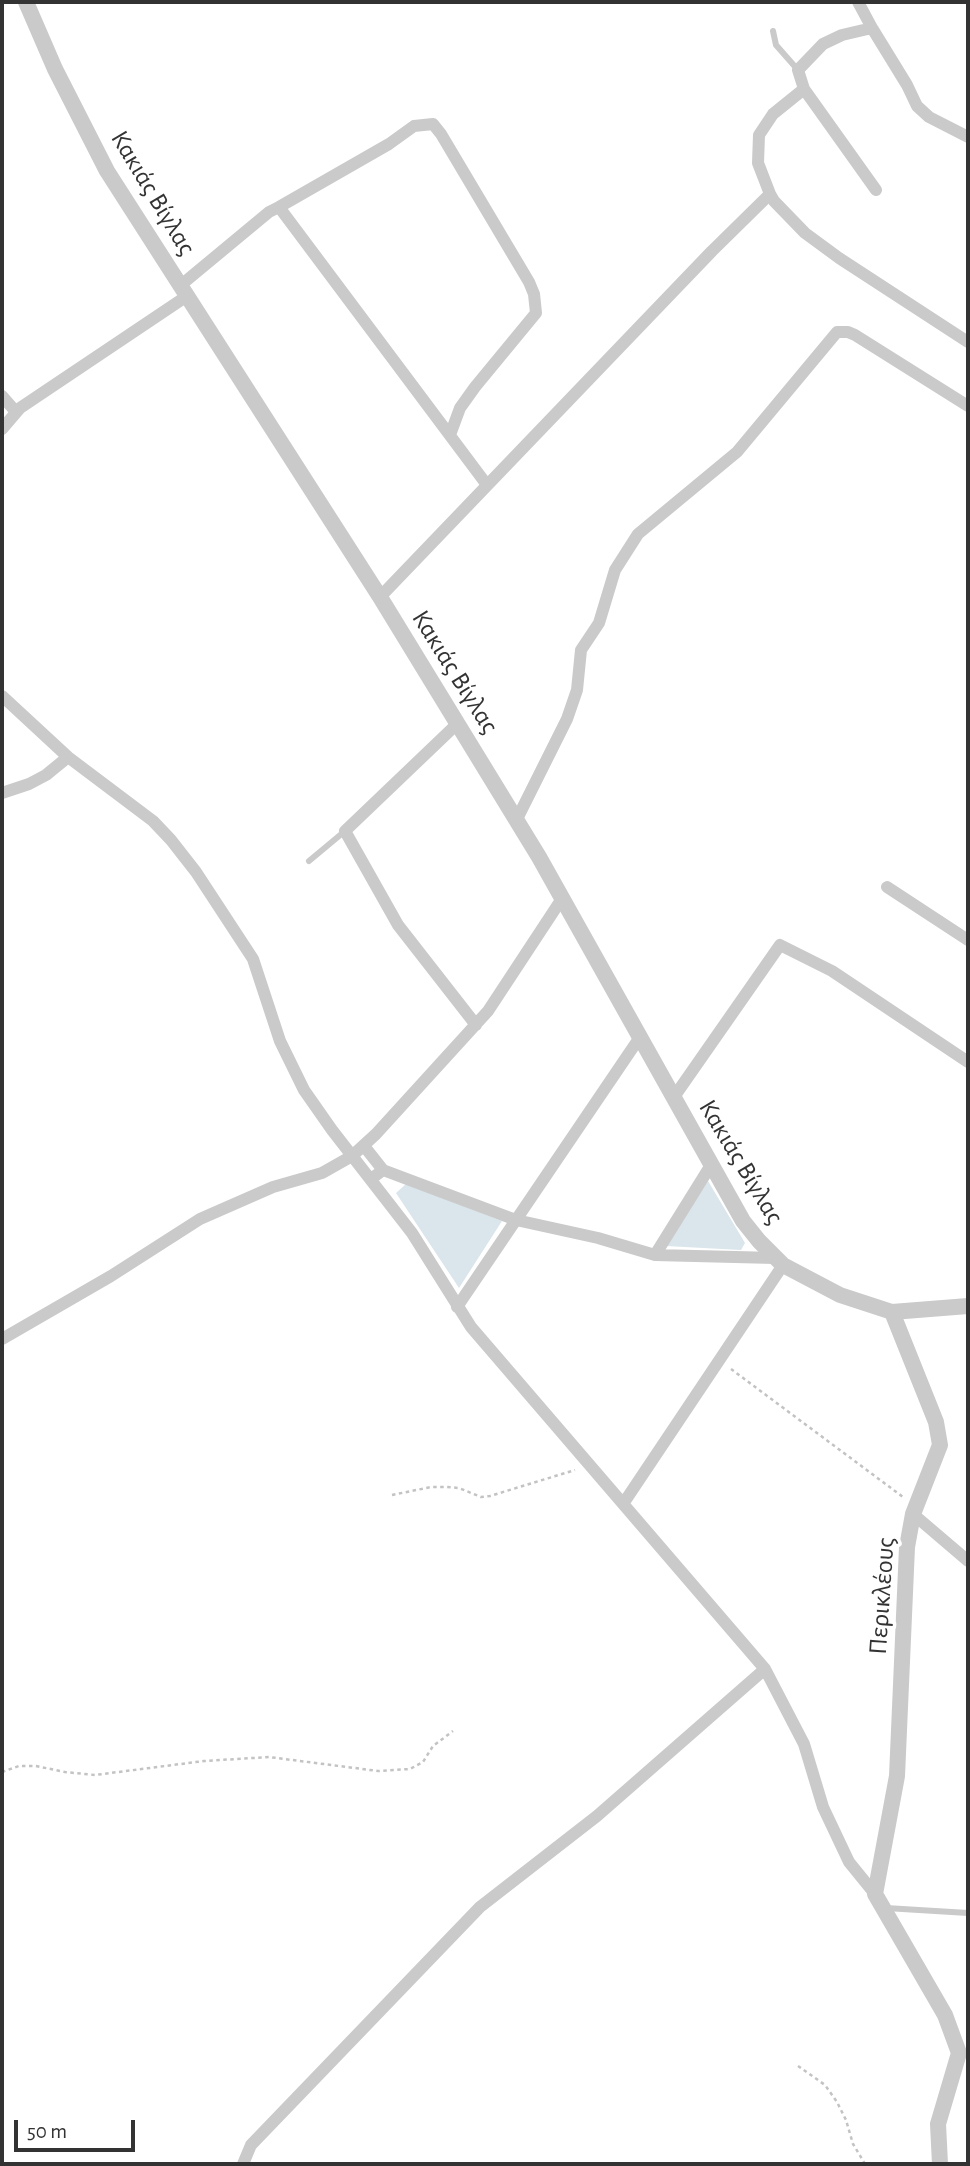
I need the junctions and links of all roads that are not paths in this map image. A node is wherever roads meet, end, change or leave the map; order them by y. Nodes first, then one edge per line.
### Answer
1 (26, 2) edge
2 (858, 2) edge
3 (872, 27) junction
4 (772, 31) dead end
5 (798, 70) junction
6 (804, 89) junction
7 (968, 137) edge
8 (876, 190) dead end
9 (770, 194) junction
10 (279, 206) junction
11 (184, 290) junction
12 (968, 342) edge
13 (2, 396) edge
14 (968, 406) edge
15 (16, 412) junction
16 (2, 429) edge
17 (450, 435) junction
18 (487, 485) junction
19 (380, 597) junction
20 (2, 696) edge
21 (458, 723) junction
22 (68, 757) junction
23 (2, 793) edge
24 (516, 821) junction
25 (345, 831) junction
26 (309, 861) dead end
27 (887, 887) dead end
28 (563, 897) junction
29 (968, 940) edge
30 (476, 1025) junction
31 (640, 1037) junction
32 (968, 1062) edge
33 (674, 1097) junction
34 (364, 1146) junction
35 (352, 1156) junction
36 (710, 1165) junction
37 (383, 1170) junction
38 (371, 1179) junction
39 (516, 1220) junction
40 (654, 1255) junction
41 (779, 1261) junction
42 (968, 1306) edge
43 (457, 1307) junction
44 (892, 1312) junction
45 (2, 1339) edge
46 (623, 1504) junction
47 (914, 1510) junction
48 (968, 1561) edge
49 (765, 1669) junction
50 (880, 1901) junction
51 (968, 1913) edge
52 (964, 2057) edge
53 (243, 2164) edge
54 (940, 2164) edge

1 - 11 street, Κακιάς Βίγλας
2 - 3 street
3 - 5 street
3 - 7 street
4 - 5 lane
5 - 6 street
6 - 8 street
6 - 9 street
9 - 12 street
9 - 18 street
10 - 11 street
10 - 17 street
10 - 17 street
11 - 15 street
11 - 19 street, Κακιάς Βίγλας
13 - 15 street
14 - 24 street
15 - 16 street
17 - 18 street
18 - 19 street
19 - 21 street, Κακιάς Βίγλας
20 - 22 street
21 - 24 street, Κακιάς Βίγλας
21 - 25 street
22 - 23 street
22 - 35 street
24 - 28 street, Κακιάς Βίγλας
25 - 26 lane
25 - 30 street
27 - 29 street
28 - 30 street
28 - 31 street, Κακιάς Βίγλας
30 - 34 street
31 - 33 street, Κακιάς Βίγλας
31 - 39 street
32 - 33 street
33 - 36 street, Κακιάς Βίγλας
34 - 35 street
34 - 37 street
35 - 38 street
35 - 45 street
36 - 40 street
36 - 41 street, Κακιάς Βίγλας
37 - 38 street
37 - 39 street
38 - 43 street
39 - 40 street
39 - 43 street
40 - 41 street
41 - 44 street, Κακιάς Βίγλας
41 - 46 street
42 - 44 street
43 - 46 street
44 - 47 street, Περικλέους
46 - 49 street
47 - 48 street
47 - 50 street, Περικλέους
49 - 50 street
49 - 53 street
50 - 51 lane
50 - 52 street
52 - 54 street

